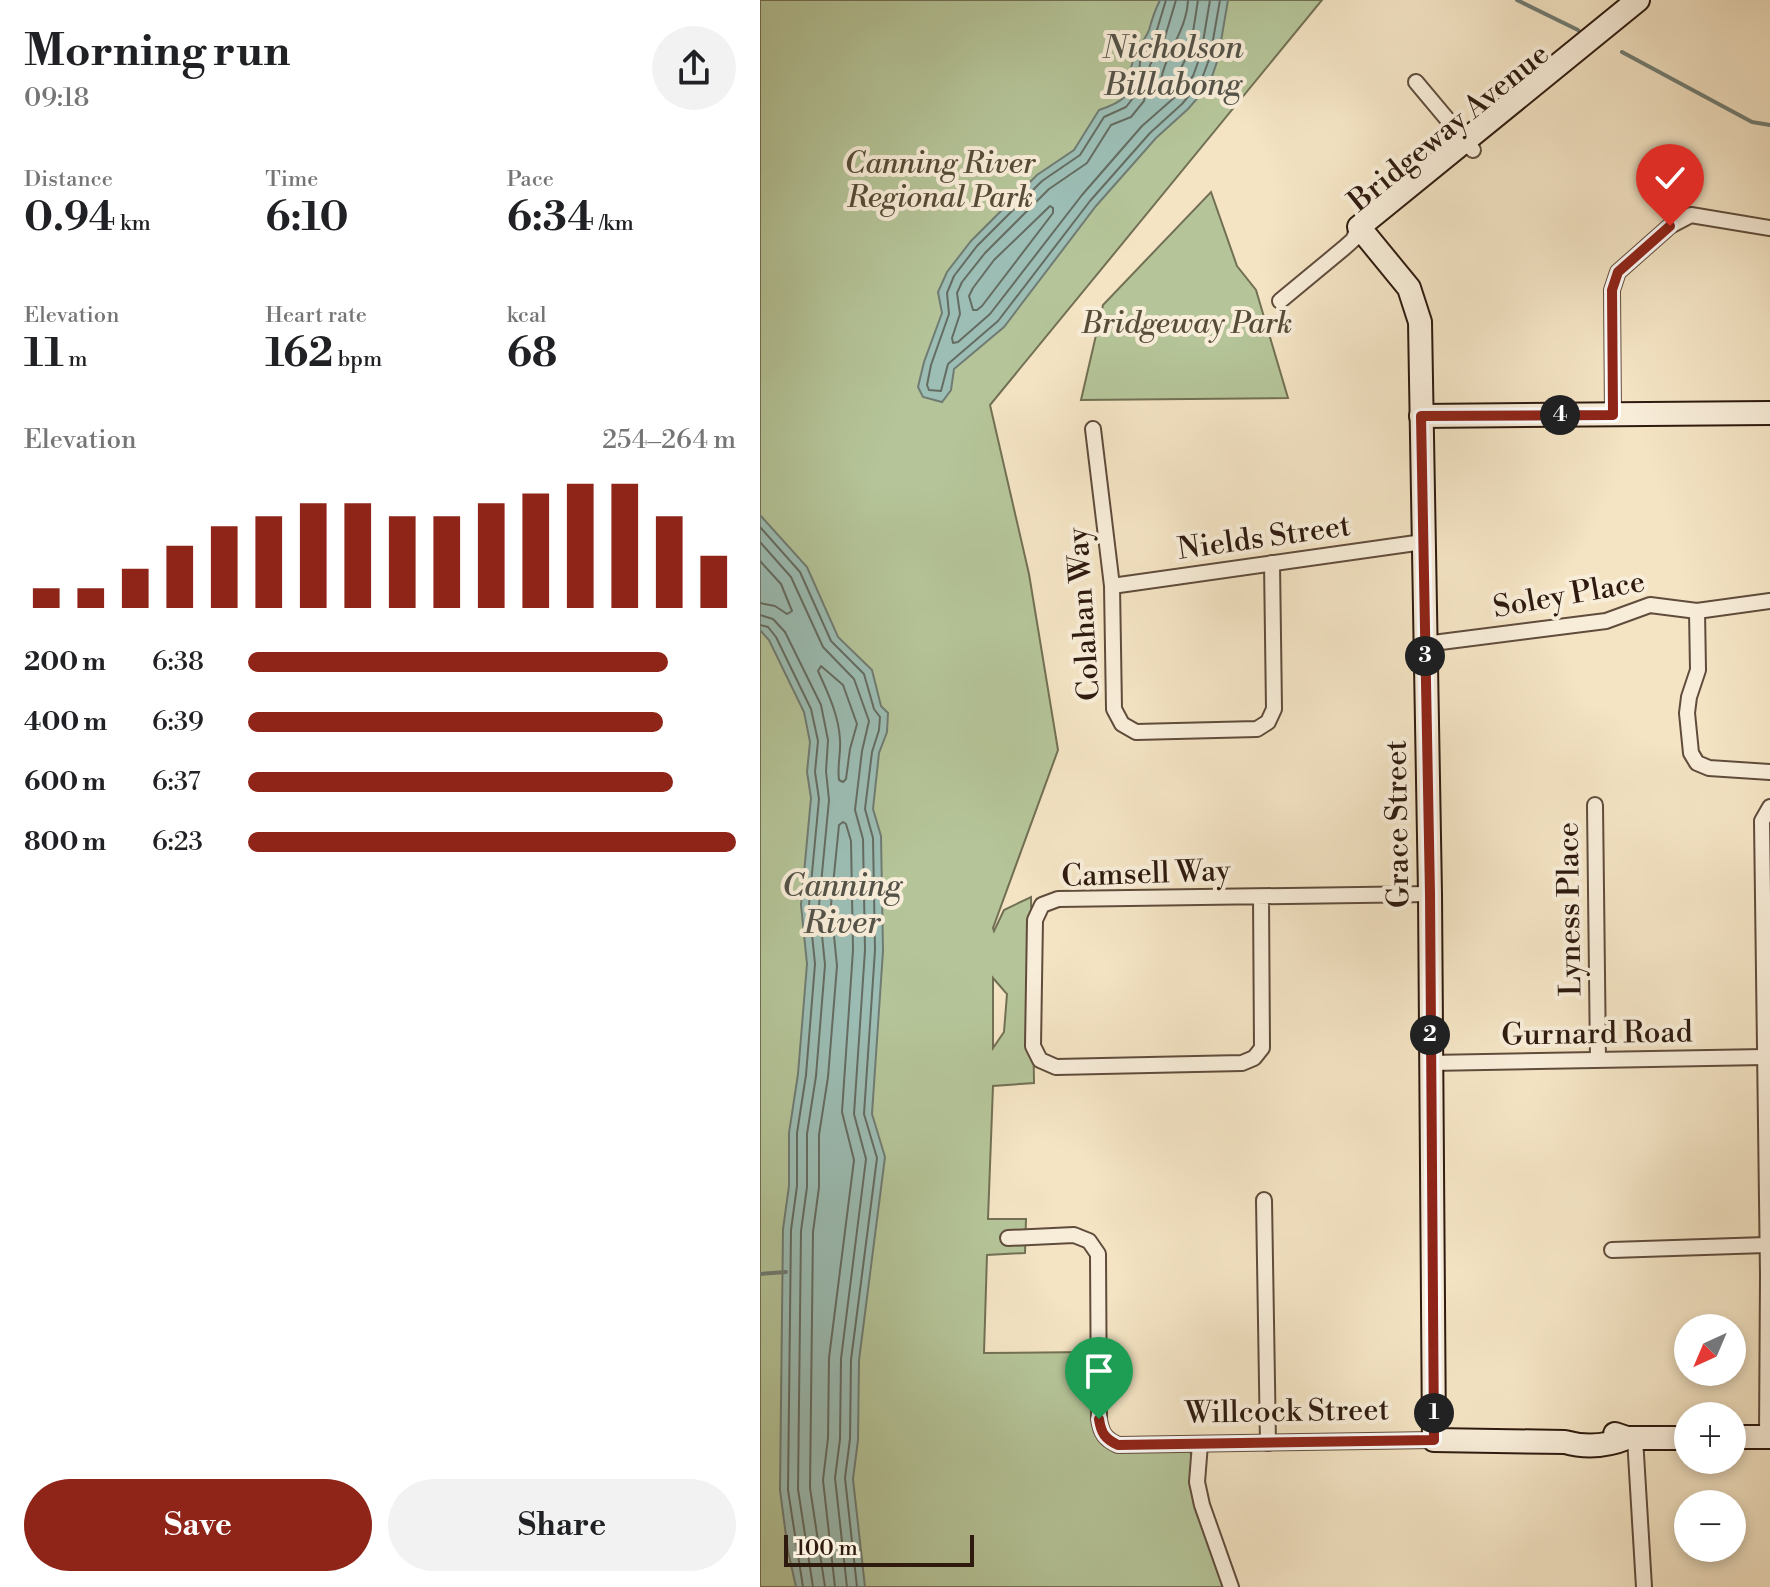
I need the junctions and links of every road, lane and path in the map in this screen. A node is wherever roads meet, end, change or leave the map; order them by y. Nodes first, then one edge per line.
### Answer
1 (1638, 0) edge
2 (1656, 0) edge
3 (1416, 82) dead end
4 (1469, 145) junction
5 (1770, 228) edge
6 (1360, 235) junction
7 (1280, 301) dead end
8 (1770, 413) edge
9 (1613, 415) junction
10 (1421, 416) junction
11 (1093, 429) dead end
12 (1423, 542) junction
13 (1272, 563) junction
14 (1112, 586) junction
15 (1770, 601) edge
16 (1697, 611) junction
17 (1425, 644) junction
18 (1770, 772) edge
19 (1595, 805) dead end
20 (1770, 807) edge
21 (1430, 894) junction
22 (1261, 897) junction
23 (1768, 967) edge
24 (1765, 1057) junction
25 (1598, 1059) junction
26 (1430, 1063) junction
27 (1264, 1200) dead end
28 (1008, 1238) dead end
29 (1766, 1245) junction
30 (1612, 1250) dead end
31 (1746, 1437) edge
32 (1768, 1437) edge
33 (1631, 1438) junction
34 (1674, 1438) edge
35 (1434, 1440) junction
36 (1268, 1443) junction
37 (1200, 1444) junction
38 (1231, 1587) edge
39 (1644, 1587) edge

1 - 4 street, Bridgeway Avenue
2 - 4 street, Bridgeway Avenue
3 - 4 street
4 - 6 street, Bridgeway Avenue
5 - 9 street
6 - 7 street, Bridgeway Avenue
6 - 10 street, Grace Street
8 - 9 street
9 - 10 street
10 - 12 street, Grace Street
11 - 14 street, Colahan Way
12 - 13 street, Nields Street
12 - 17 street, Grace Street
13 - 14 street, Nields Street
13 - 14 street, Colahan Way
15 - 16 street, Soley Place
16 - 17 street, Soley Place
16 - 18 street
17 - 21 street, Grace Street
19 - 25 street, Lyness Place
20 - 23 street
21 - 22 street, Camsell Way
21 - 26 street, Grace Street
22 - 22 street, Camsell Way
23 - 24 street
24 - 25 street, Gurnard Road
24 - 29 street
25 - 26 street, Gurnard Road
26 - 35 street, Grace Street
27 - 36 street
28 - 37 street, Willcock Street
29 - 30 street
29 - 32 street
31 - 32 street
33 - 34 street, Willcock Street
33 - 35 street, Willcock Street
33 - 39 street
35 - 36 street, Willcock Street
36 - 37 street, Willcock Street
37 - 38 street

